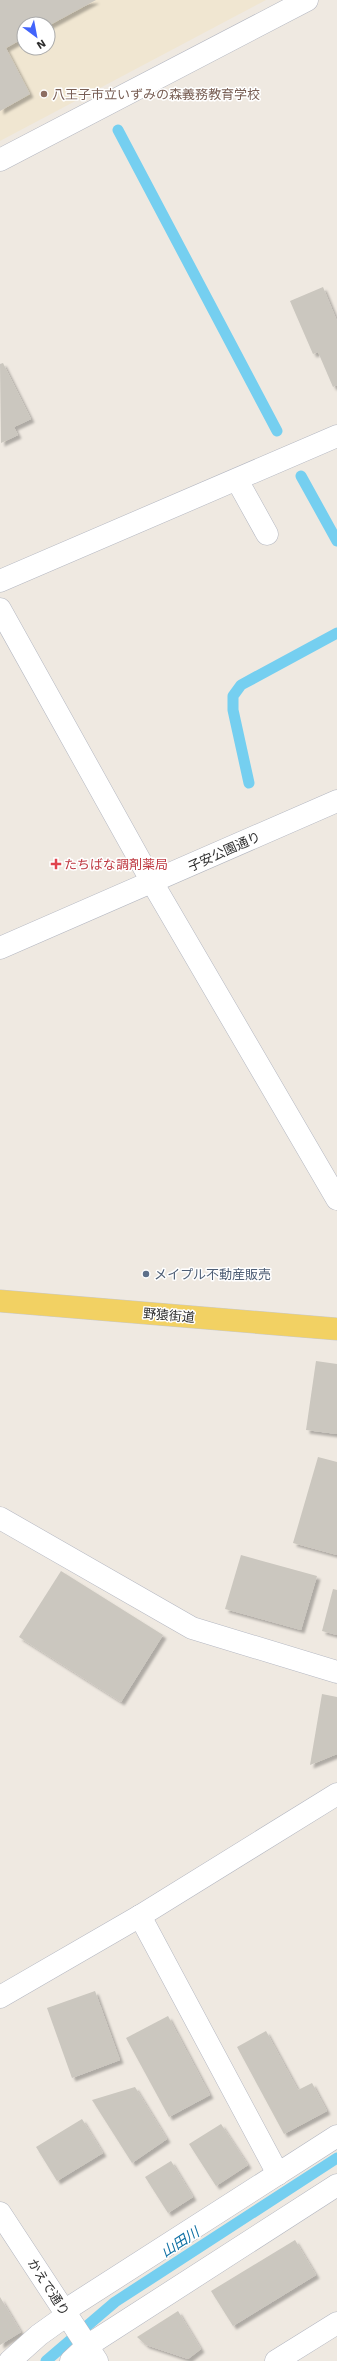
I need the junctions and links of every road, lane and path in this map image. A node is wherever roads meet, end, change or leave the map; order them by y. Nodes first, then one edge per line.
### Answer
1 (307, 0) edge
2 (0, 160) edge
3 (337, 436) edge
4 (237, 480) junction
5 (267, 534) dead end
6 (0, 581) edge
7 (0, 608) edge
8 (337, 801) edge
9 (152, 882) junction
10 (0, 948) edge
11 (337, 1199) edge
12 (0, 1301) edge
13 (337, 1329) edge
14 (0, 1518) edge
15 (337, 1672) edge
16 (337, 1794) edge
17 (140, 1916) junction
18 (0, 1997) edge
19 (337, 2136) edge
20 (278, 2174) junction
21 (337, 2185) edge
22 (0, 2213) edge
23 (66, 2313) junction
24 (337, 2323) edge
25 (89, 2350) edge
26 (10, 2361) edge
27 (71, 2361) edge
28 (276, 2361) edge

1 - 2 street
3 - 4 street
4 - 5 street
4 - 6 street
7 - 9 street
8 - 9 street, 子安公園通り
9 - 10 street, 子安公園通り
9 - 11 street
12 - 13 main road, 野猿街道
14 - 15 street
16 - 17 street
17 - 18 street
17 - 20 street
19 - 20 street
20 - 23 street
21 - 25 street
22 - 23 street, かえで通り
23 - 25 street, かえで通り
23 - 26 street
24 - 28 street
25 - 27 street

